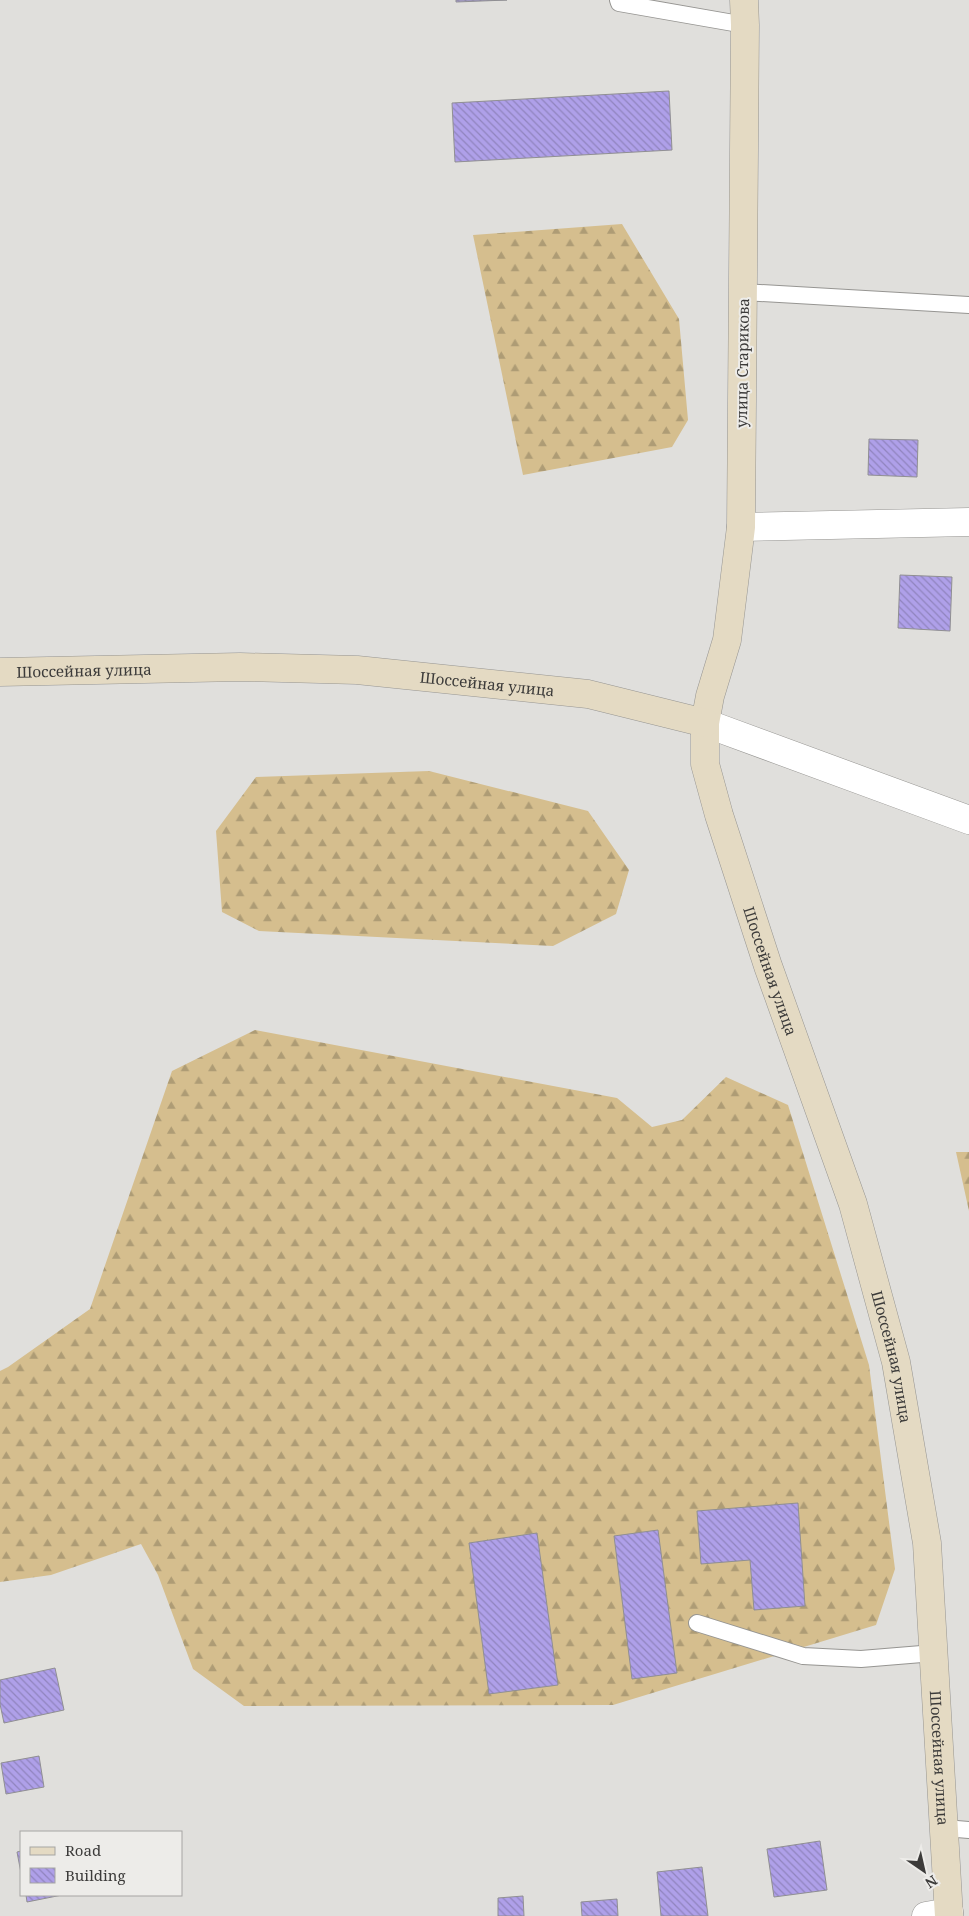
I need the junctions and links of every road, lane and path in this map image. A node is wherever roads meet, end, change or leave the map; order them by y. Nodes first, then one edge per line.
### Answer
1 (618, 0) edge
2 (744, 12) edge
3 (743, 292) junction
4 (969, 305) edge
5 (969, 522) edge
6 (741, 527) junction
7 (0, 672) edge
8 (705, 723) junction
9 (969, 820) edge
10 (697, 1623) dead end
11 (934, 1653) junction
12 (957, 1829) edge
13 (941, 1915) edge

1 - 2 lane
2 - 3 street, улица Старикова
3 - 4 lane
3 - 6 street, улица Старикова
5 - 6 street
6 - 8 street, улица Старикова
7 - 8 street, Шоссейная улица
8 - 9 street
8 - 11 street, Шоссейная улица
10 - 11 lane
11 - 12 street, Шоссейная улица
12 - 13 street, Шоссейная улица

